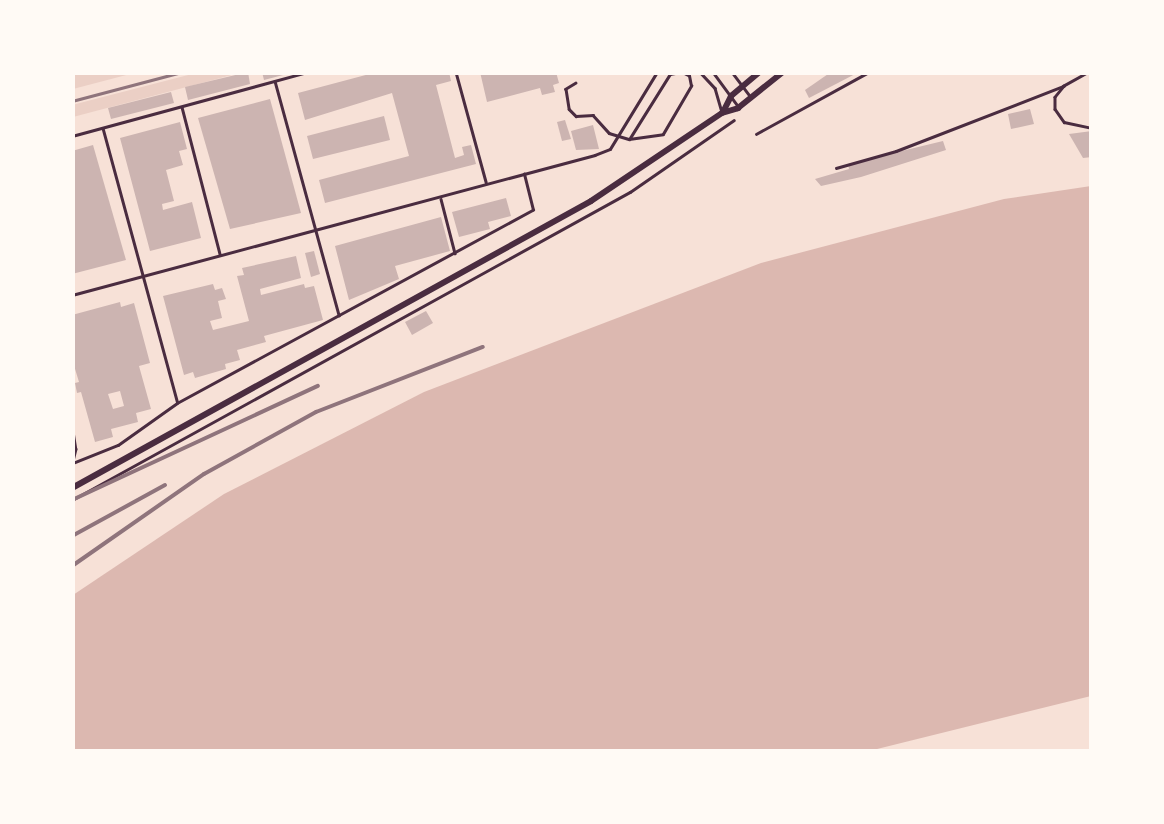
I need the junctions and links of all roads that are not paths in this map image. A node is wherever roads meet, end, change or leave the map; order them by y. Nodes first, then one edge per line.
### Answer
1 (307, 72) edge
2 (456, 72) edge
3 (657, 72) edge
4 (680, 72) edge
5 (700, 72) edge
6 (713, 72) edge
7 (732, 72) edge
8 (760, 72) edge
9 (783, 72) edge
10 (870, 72) edge
11 (1090, 72) edge
12 (275, 81) junction
13 (576, 83) dead end
14 (1064, 86) junction
15 (743, 87) junction
16 (732, 96) junction
17 (752, 98) junction
18 (181, 106) junction
19 (740, 110) junction
20 (722, 113) junction
21 (102, 128) junction
22 (1092, 128) edge
23 (756, 134) dead end
24 (72, 136) edge
25 (617, 137) junction
26 (629, 139) junction
27 (836, 168) dead end
28 (524, 174) junction
29 (486, 184) junction
30 (440, 198) junction
31 (316, 231) junction
32 (456, 253) junction
33 (221, 256) junction
34 (143, 276) junction
35 (72, 295) edge
36 (340, 316) junction
37 (177, 403) junction
38 (72, 425) edge
39 (74, 437) edge
40 (73, 464) edge
41 (72, 488) edge

1 - 12 lane
2 - 29 lane
3 - 25 lane
4 - 26 lane
4 - 26 lane
5 - 20 lane
6 - 16 lane
7 - 15 lane
8 - 15 main road
9 - 17 main road
10 - 23 lane
11 - 14 lane
12 - 18 lane
12 - 31 lane
13 - 25 lane
14 - 22 lane
14 - 27 lane
15 - 16 main road
15 - 17 lane
16 - 19 lane
16 - 20 main road
17 - 19 main road
18 - 21 lane
18 - 33 lane
19 - 20 main road
20 - 41 main road
21 - 24 lane
21 - 34 lane
25 - 26 lane
25 - 28 lane
28 - 29 lane
28 - 32 lane
29 - 30 lane
30 - 31 lane
30 - 32 lane
31 - 33 lane
31 - 36 lane
32 - 36 lane
33 - 34 lane
34 - 35 lane
34 - 37 lane
36 - 37 lane
37 - 40 lane
38 - 39 lane
39 - 40 lane

